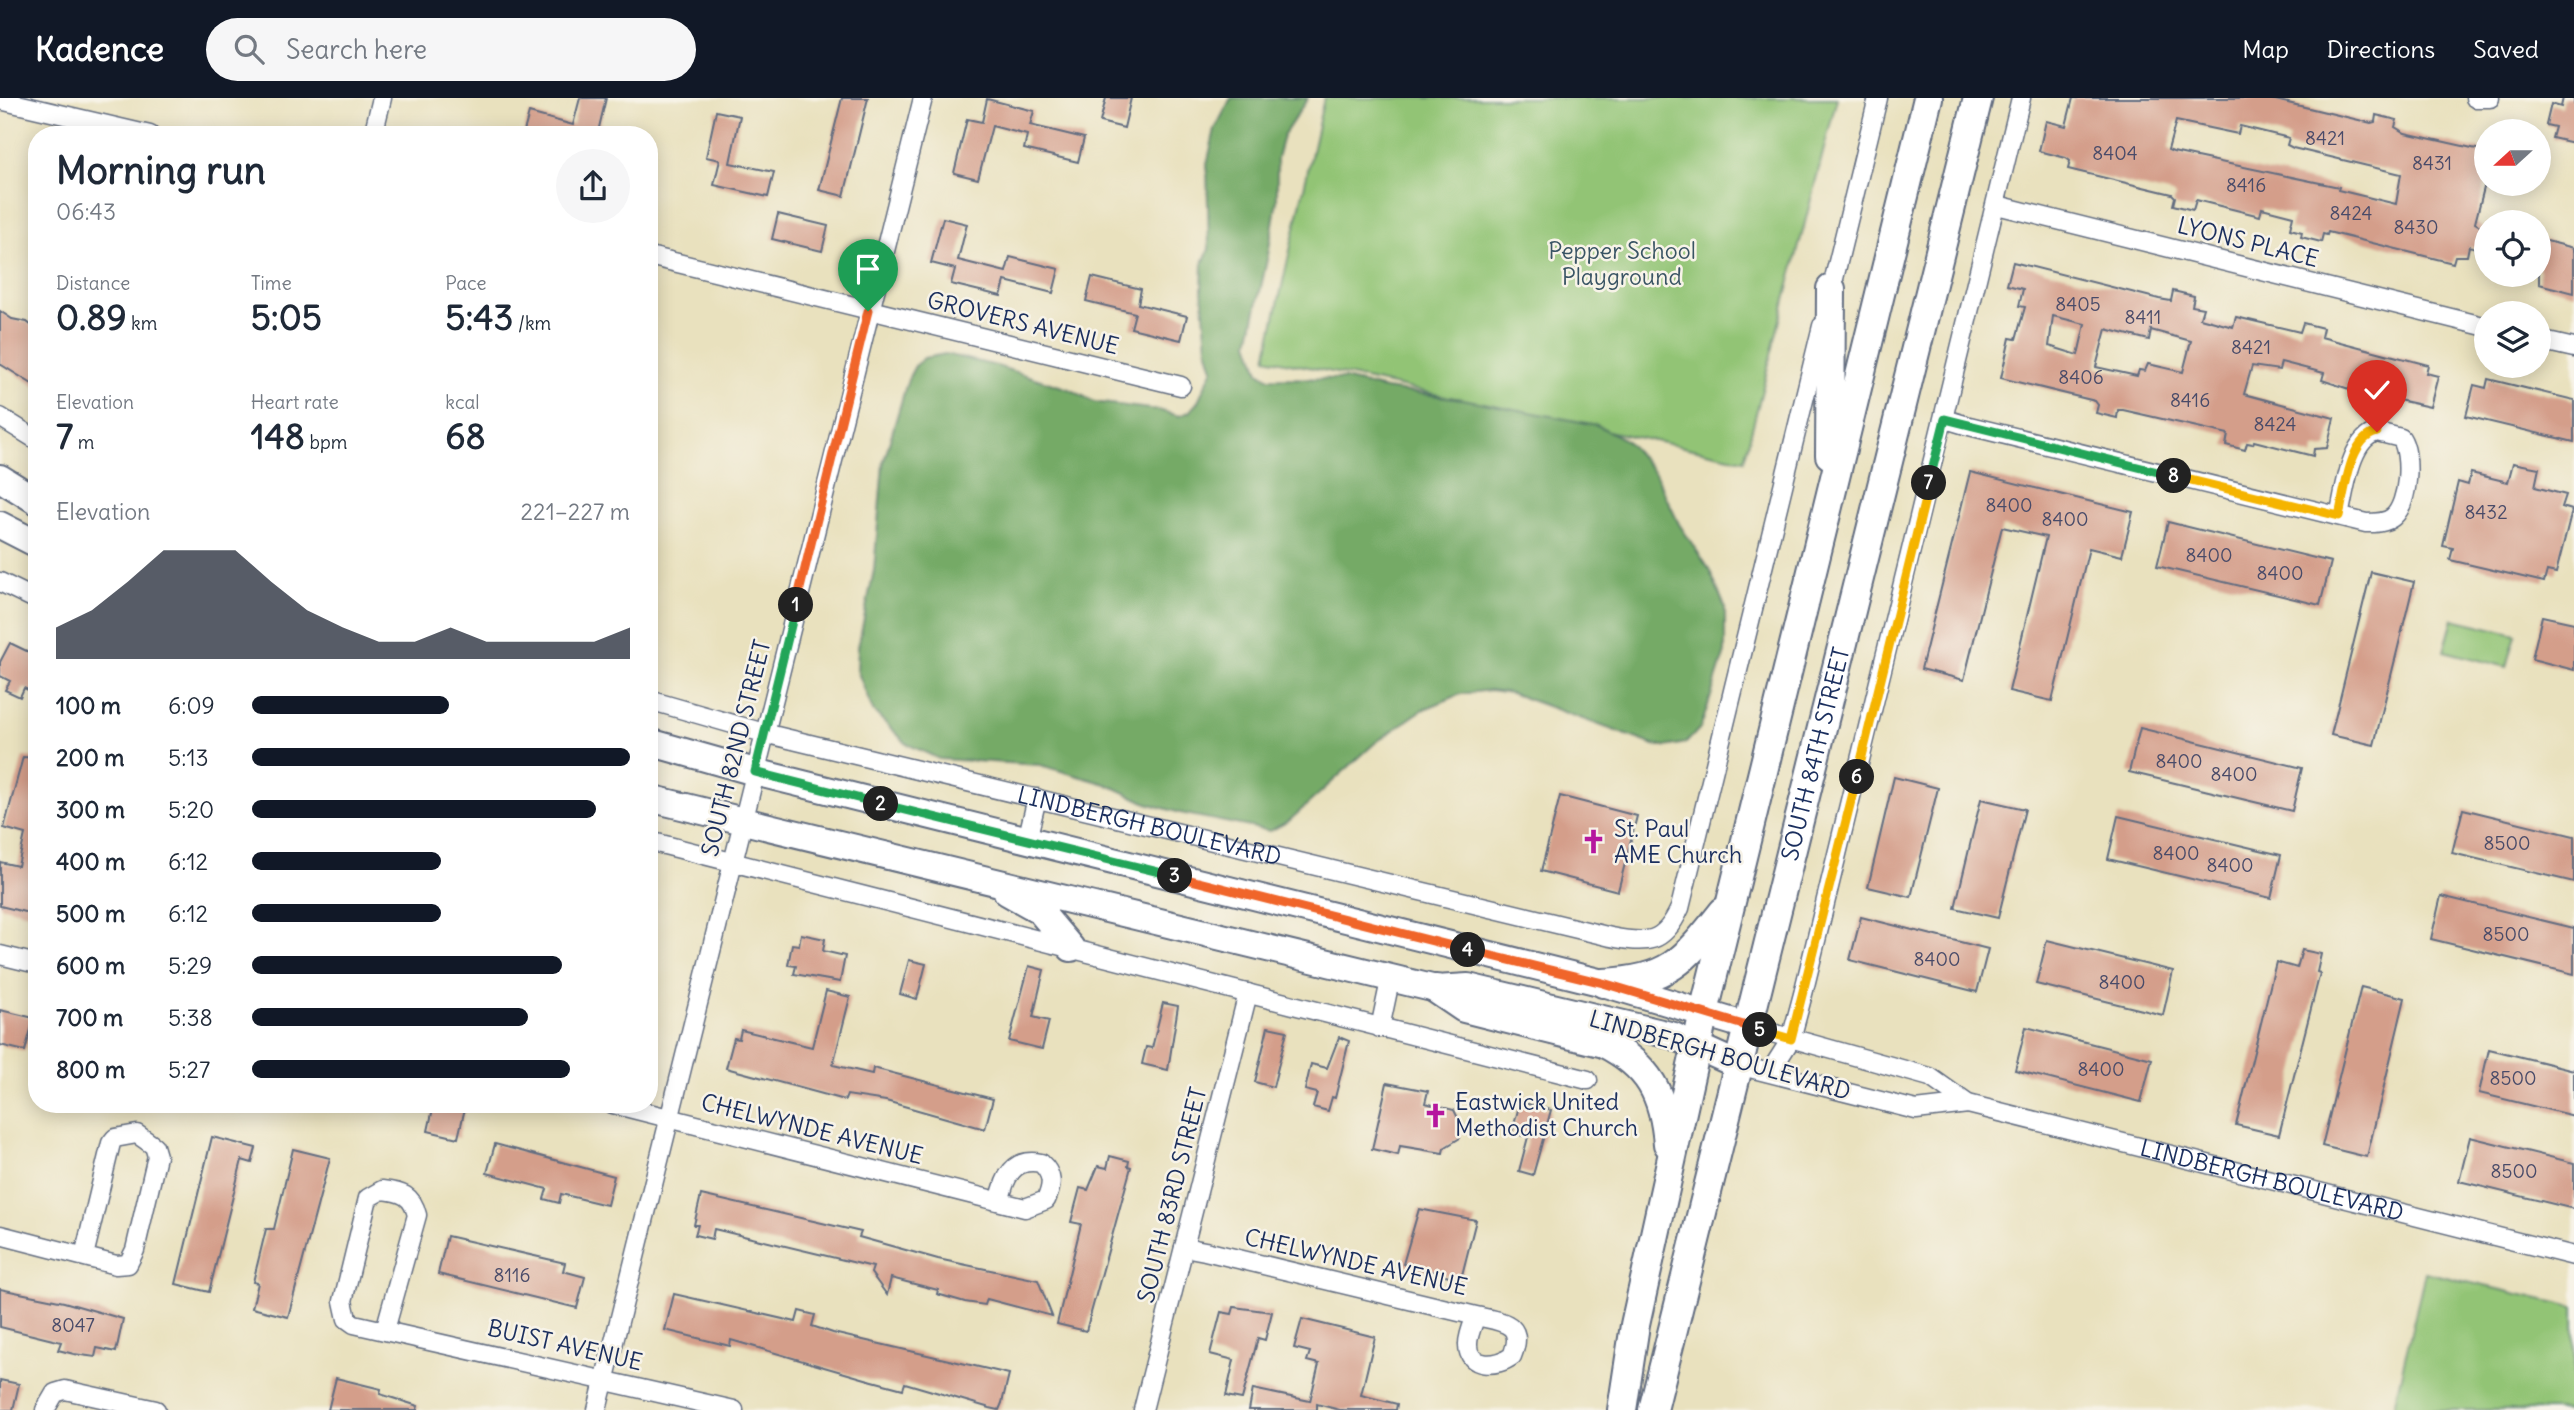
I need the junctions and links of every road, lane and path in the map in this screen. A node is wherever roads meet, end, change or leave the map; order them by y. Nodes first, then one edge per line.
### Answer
1 (382, 98) edge
2 (923, 98) edge
3 (1878, 98) edge
4 (1928, 98) edge
5 (1978, 98) edge
6 (2021, 98) edge
7 (2475, 98) edge
8 (2490, 98) edge
9 (0, 100) edge
10 (111, 126) edge
11 (375, 126) edge
12 (1997, 205) junction
13 (658, 258) edge
14 (1831, 289) junction
15 (868, 311) junction
16 (2474, 324) edge
17 (2551, 343) edge
18 (2574, 348) edge
19 (1181, 386) dead end
20 (0, 417) edge
21 (1945, 419) junction
22 (28, 434) edge
23 (0, 478) edge
24 (28, 495) edge
25 (1830, 501) junction
26 (2339, 516) junction
27 (0, 525) edge
28 (28, 539) edge
29 (0, 582) edge
30 (28, 596) edge
31 (658, 703) edge
32 (764, 733) junction
33 (658, 745) edge
34 (755, 772) junction
35 (1037, 798) junction
36 (658, 800) edge
37 (744, 820) junction
38 (1027, 840) junction
39 (658, 843) edge
40 (733, 864) junction
41 (974, 875) junction
42 (1731, 901) junction
43 (1071, 948) junction
44 (0, 955) edge
45 (28, 962) edge
46 (1391, 976) junction
47 (1603, 983) junction
48 (1436, 989) junction
49 (1248, 993) junction
50 (1704, 1012) junction
51 (1747, 1026) junction
52 (1380, 1028) junction
53 (1791, 1039) junction
54 (1697, 1046) junction
55 (1738, 1065) junction
56 (1770, 1072) junction
57 (1588, 1080) dead end
58 (1968, 1104) junction
59 (649, 1113) edge
60 (669, 1118) junction
61 (1670, 1164) junction
62 (999, 1201) dead end
63 (0, 1235) edge
64 (1184, 1247) junction
65 (84, 1256) junction
66 (2574, 1256) edge
67 (1476, 1316) dead end
68 (385, 1330) junction
69 (605, 1379) junction
70 (94, 1403) edge
71 (46, 1410) edge
72 (156, 1410) edge
73 (597, 1410) edge
74 (734, 1410) edge
75 (1143, 1410) edge
76 (1622, 1410) edge
77 (1653, 1410) edge

1 - 11 street
2 - 15 street, SOUTH 82ND STREET
3 - 14 street
4 - 25 main road, SOUTH 84TH STREET
5 - 51 main road, SOUTH 84TH STREET
6 - 12 street, SOUTH 84TH STREET
7 - 8 street
9 - 10 street
12 - 16 street, LYONS PLACE
12 - 21 street, SOUTH 84TH STREET
13 - 15 street, GROVERS AVENUE
14 - 25 main road
14 - 35 street, LINDBERGH BOULEVARD
15 - 19 street, GROVERS AVENUE
15 - 32 street, SOUTH 82ND STREET
17 - 18 street
20 - 22 street
21 - 26 street
21 - 53 street, SOUTH 84TH STREET
23 - 24 main road
25 - 42 main road, SOUTH 84TH STREET
26 - 26 street
27 - 28 main road
29 - 30 street
31 - 32 street, LINDBERGH BOULEVARD
32 - 34 street, SOUTH 82ND STREET
32 - 35 street, LINDBERGH BOULEVARD
33 - 34 main road, LINDBERGH BOULEVARD
34 - 37 street, SOUTH 82ND STREET
34 - 38 main road, LINDBERGH BOULEVARD
35 - 38 street
36 - 37 main road, LINDBERGH BOULEVARD
37 - 40 street, SOUTH 82ND STREET
37 - 41 main road, LINDBERGH BOULEVARD
38 - 47 main road, LINDBERGH BOULEVARD
39 - 40 street
40 - 43 street
40 - 60 street, SOUTH 82ND STREET
41 - 43 main road
41 - 46 main road, LINDBERGH BOULEVARD
42 - 47 main road
42 - 50 main road, SOUTH 84TH STREET
43 - 49 street
44 - 45 street
46 - 48 main road, LINDBERGH BOULEVARD
46 - 52 street
47 - 50 main road, LINDBERGH BOULEVARD
48 - 54 main road, LINDBERGH BOULEVARD
48 - 61 main road
49 - 52 street
49 - 64 street, SOUTH 83RD STREET
50 - 51 main road, LINDBERGH BOULEVARD
50 - 54 main road, SOUTH 84TH STREET
51 - 53 street, LINDBERGH BOULEVARD
51 - 55 main road, SOUTH 84TH STREET
52 - 57 street
53 - 56 street, SOUTH 84TH STREET
53 - 58 street, LINDBERGH BOULEVARD
54 - 55 main road, LINDBERGH BOULEVARD
54 - 61 main road, SOUTH 84TH STREET
55 - 56 street, LINDBERGH BOULEVARD
55 - 77 main road, SOUTH 84TH STREET
56 - 58 street, LINDBERGH BOULEVARD
58 - 66 street, LINDBERGH BOULEVARD
59 - 60 street, CHELWYNDE AVENUE
60 - 62 street, CHELWYNDE AVENUE
60 - 69 street, SOUTH 82ND STREET
61 - 76 main road, SOUTH 84TH STREET
63 - 65 street
64 - 67 street, CHELWYNDE AVENUE
64 - 75 street, SOUTH 83RD STREET
65 - 65 street
68 - 68 street, BUIST AVENUE
68 - 69 street, BUIST AVENUE
69 - 73 street, SOUTH 82ND STREET
69 - 74 street, BUIST AVENUE
70 - 71 street
70 - 72 street

